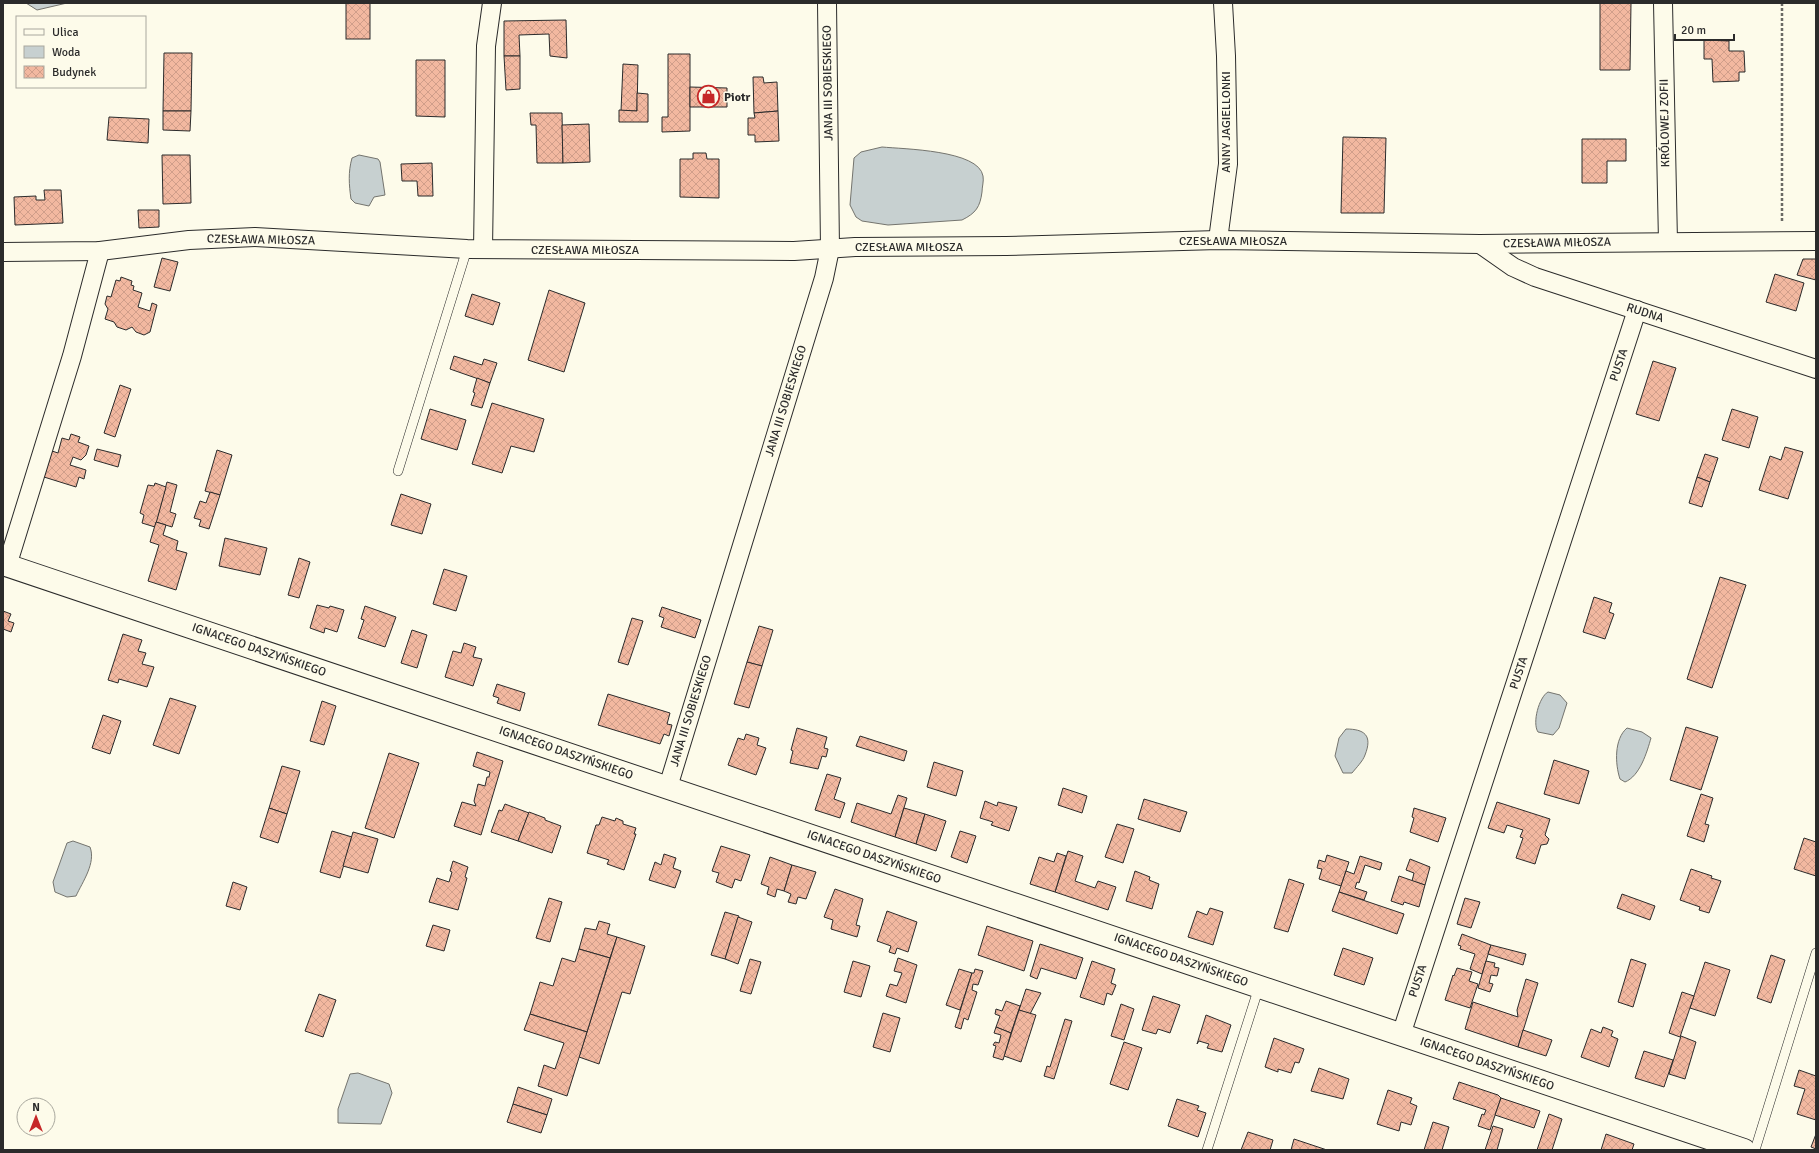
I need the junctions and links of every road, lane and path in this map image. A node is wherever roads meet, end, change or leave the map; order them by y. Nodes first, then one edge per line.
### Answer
1 (492, 3) edge
2 (827, 3) edge
3 (1223, 3) edge
4 (1663, 3) edge
5 (1782, 3) edge
6 (1218, 240) junction
7 (1782, 241) junction
8 (1816, 241) edge
9 (1668, 242) junction
10 (1480, 244) junction
11 (475, 249) junction
12 (830, 249) junction
13 (100, 251) junction
14 (3, 252) edge
15 (1637, 310) junction
16 (1816, 368) edge
17 (398, 471) dead end
18 (5, 565) edge
19 (668, 787) junction
20 (1816, 953) edge
21 (1259, 987) junction
22 (1401, 1035) junction
23 (1207, 1150) edge
24 (1744, 1150) edge
25 (1754, 1150) edge

1 - 11 street
2 - 12 street, JANA III SOBIESKIEGO
3 - 6 street, ANNY JAGIELLONKI
4 - 9 street, KRÓLOWEJ ZOFII
5 - 7 path
6 - 10 street, CZESŁAWA MIŁOSZA
6 - 12 street, CZESŁAWA MIŁOSZA
7 - 8 street, CZESŁAWA MIŁOSZA
7 - 9 street, CZESŁAWA MIŁOSZA
9 - 10 street, CZESŁAWA MIŁOSZA
10 - 15 street, RUDNA
11 - 12 street, CZESŁAWA MIŁOSZA
11 - 13 street, CZESŁAWA MIŁOSZA
11 - 17 lane
12 - 19 street, JANA III SOBIESKIEGO
13 - 14 street, CZESŁAWA MIŁOSZA
13 - 18 street
15 - 16 street, RUDNA
15 - 22 street, PUSTA
18 - 19 street, IGNACEGO DASZYŃSKIEGO
19 - 21 street, IGNACEGO DASZYŃSKIEGO
20 - 25 lane
21 - 22 street, IGNACEGO DASZYŃSKIEGO
21 - 23 lane
22 - 24 street, IGNACEGO DASZYŃSKIEGO

